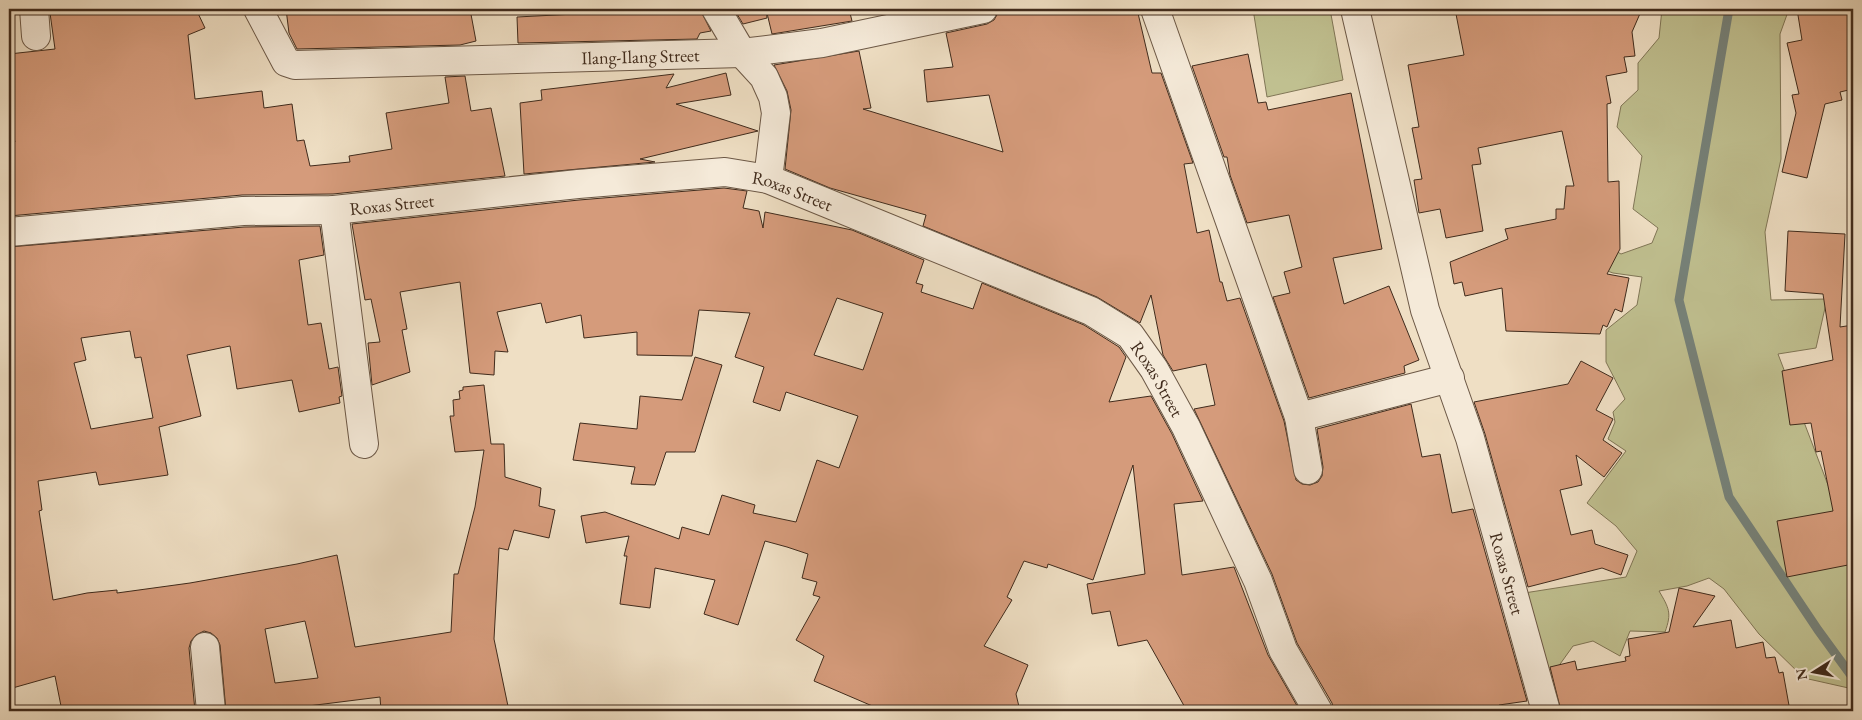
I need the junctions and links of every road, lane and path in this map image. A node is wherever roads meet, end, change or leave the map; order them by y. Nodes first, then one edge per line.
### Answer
1 (34, 9) edge
2 (258, 9) edge
3 (716, 9) edge
4 (983, 9) edge
5 (1155, 9) edge
6 (1356, 9) edge
7 (36, 36) dead end
8 (742, 53) junction
9 (768, 179) junction
10 (334, 210) junction
11 (9, 232) edge
12 (1450, 378) junction
13 (1299, 417) junction
14 (364, 444) dead end
15 (1308, 470) dead end
16 (205, 647) dead end
17 (211, 711) edge
18 (1318, 711) edge
19 (1546, 711) edge

1 - 7 street
2 - 8 street, Ilang-Ilang Street
3 - 8 street
4 - 8 street, Ilang-Ilang Street
5 - 13 street
6 - 12 street, Roxas Street
8 - 9 street
9 - 10 street, Roxas Street
9 - 18 street, Roxas Street
10 - 11 street, Roxas Street
10 - 14 street
12 - 13 street
12 - 19 street, Roxas Street
13 - 15 street
16 - 17 street

